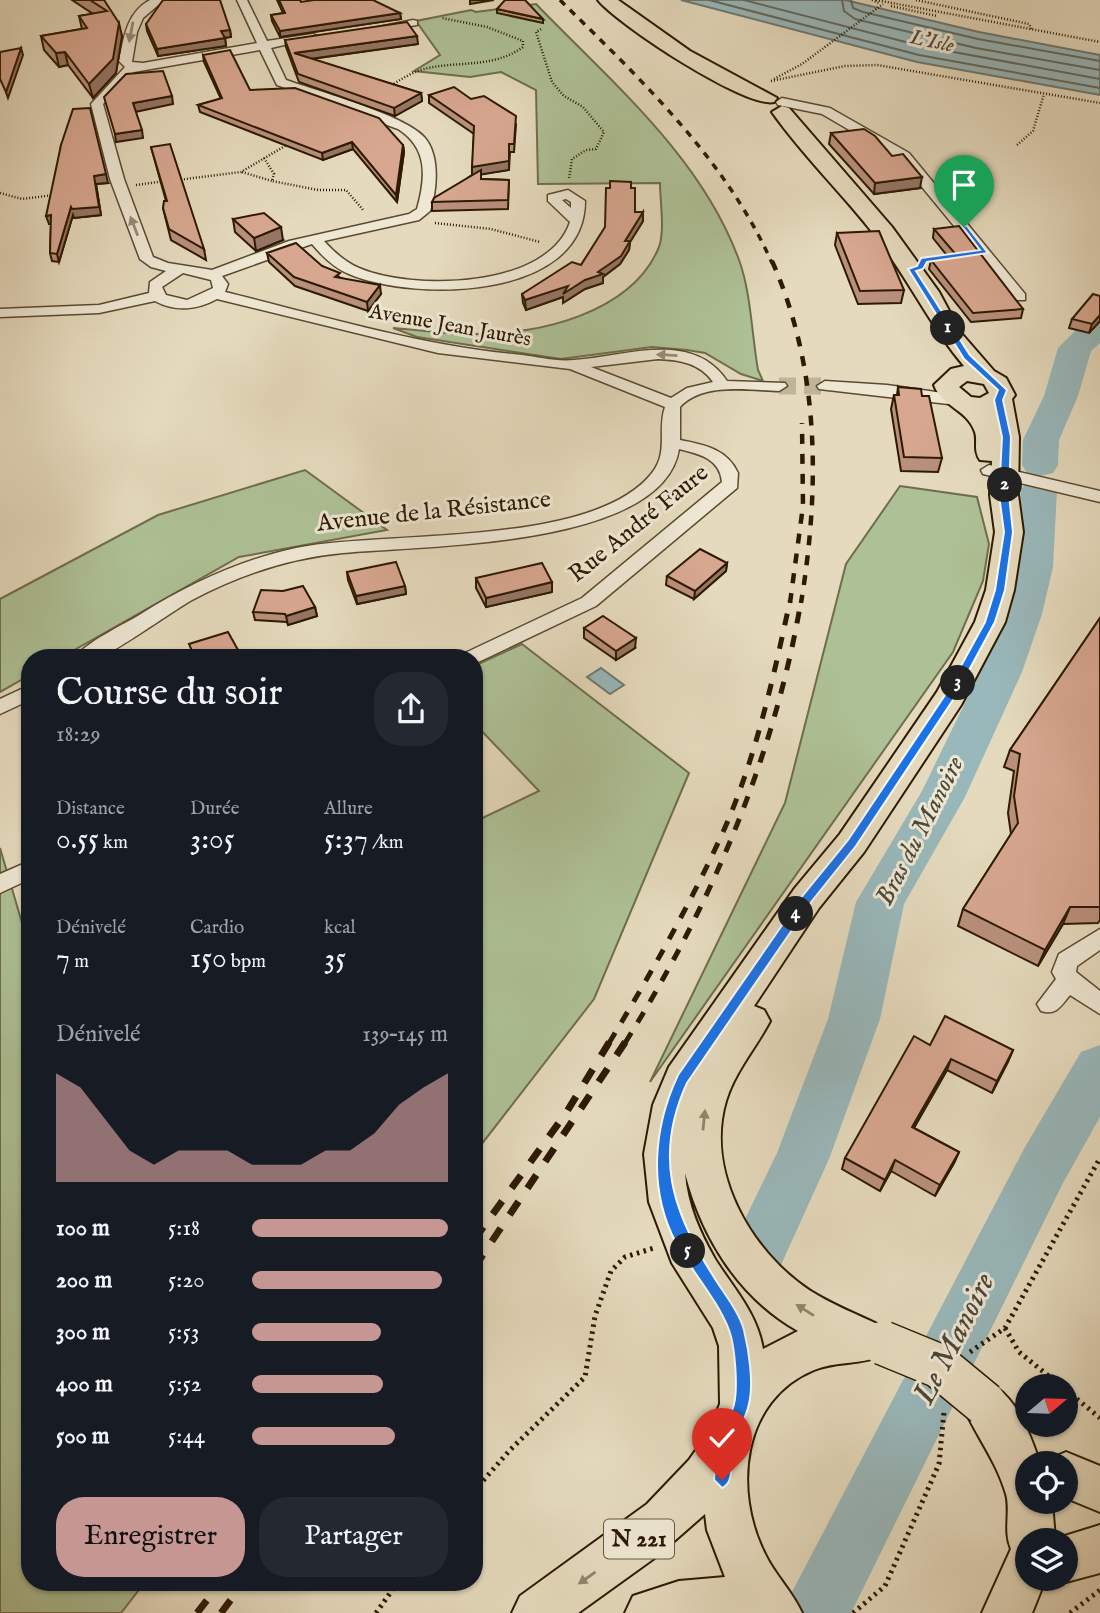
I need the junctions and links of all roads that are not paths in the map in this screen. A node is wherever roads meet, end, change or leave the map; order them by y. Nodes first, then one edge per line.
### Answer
1 (159, 0) edge
2 (242, 0) edge
3 (607, 0) edge
4 (412, 23) edge
5 (366, 30) edge
6 (320, 36) edge
7 (261, 45) junction
8 (140, 66) junction
9 (772, 107) junction
10 (568, 194) road end
11 (315, 239) junction
12 (177, 271) junction
13 (214, 274) junction
14 (215, 294) junction
15 (158, 296) junction
16 (1020, 297) dead end
17 (0, 313) edge
18 (951, 336) junction
19 (573, 365) junction
20 (985, 376) junction
21 (723, 386) junction
22 (779, 386) tunnel mouth
23 (825, 386) tunnel mouth
24 (958, 395) junction
25 (999, 400) junction
26 (674, 405) junction
27 (672, 443) junction
28 (997, 472) junction
29 (1100, 497) edge
30 (100, 649) edge
31 (483, 653) edge
32 (21, 696) edge
33 (0, 707) edge
34 (852, 843) junction
35 (21, 874) edge
36 (0, 884) edge
37 (1100, 938) edge
38 (1084, 992) edge
39 (1049, 1004) dead end
40 (874, 1342) junction
41 (742, 1403) junction
42 (724, 1448) junction
43 (1015, 1452) edge
44 (1078, 1480) edge
45 (1100, 1489) edge
46 (1100, 1549) edge
47 (1078, 1556) edge
48 (773, 1608) edge
49 (537, 1613) edge
50 (650, 1613) edge

1 -> 8 street
2 - 7 street
3 - 9 main road
4 - 5 street
6 - 7 street
7 - 8 street
7 - 11 street
12 -> 8 street
9 - 16 street
9 - 18 main road
10 - 11 street
11 - 13 street
12 - 13 street
12 - 15 street
13 - 14 street
14 - 15 street
14 - 19 street, Avenue Jean Jaurès
15 - 17 street
18 - 20 main road
18 - 24 main road
21 -> 19 street
19 - 26 street, Avenue Jean Jaurès
20 - 24 main road
20 - 25 main road
21 - 22 street
21 - 26 street
23 - 24 street
24 - 25 main road
24 - 28 main road
25 - 28 main road
26 - 27 street, Avenue de la Résistance
27 - 30 street, Avenue de la Résistance
27 - 31 street, Rue André Faure
28 - 29 street
28 - 34 main road
32 - 33 street
40 -> 34 main road
34 - 41 main road
35 - 36 street
37 - 38 street
38 - 39 street
40 - 41 main road
40 - 43 main road, bridge
41 - 42 main road
42 - 48 main road
42 -> 49 main road, N 221
44 - 45 main road
46 - 47 main road
48 - 50 main road

